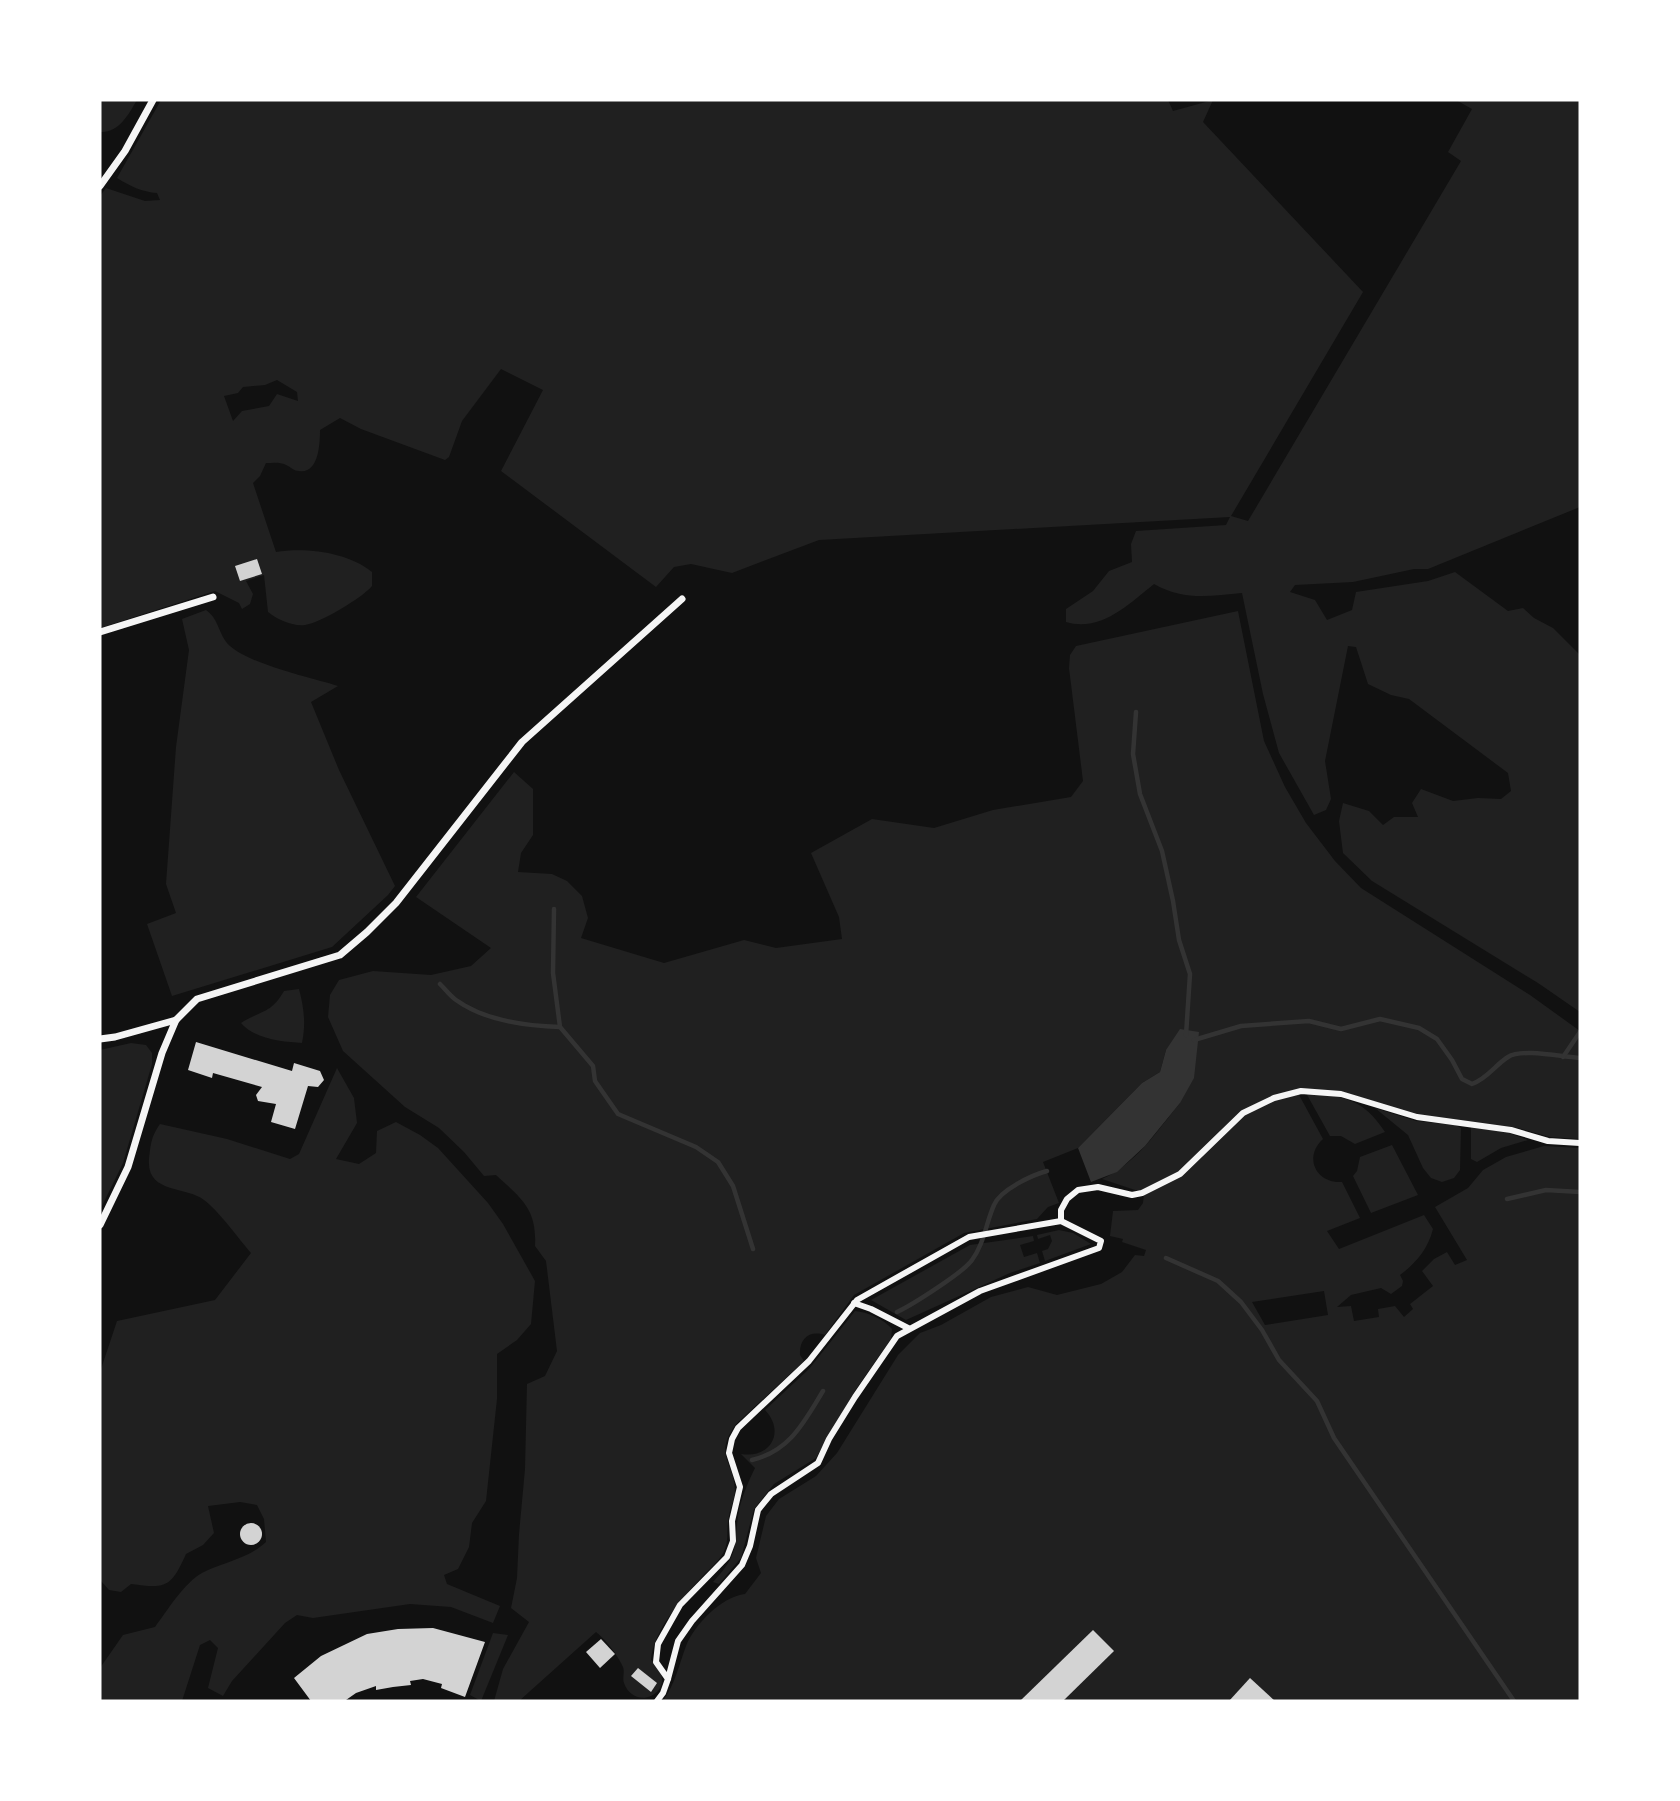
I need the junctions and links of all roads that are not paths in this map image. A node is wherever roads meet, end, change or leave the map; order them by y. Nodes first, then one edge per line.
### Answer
1 (153, 100) edge
2 (100, 186) edge
3 (213, 597) dead end
4 (682, 599) dead end
5 (100, 632) edge
6 (176, 1020) junction
7 (100, 1039) edge
8 (1580, 1143) edge
9 (1061, 1221) junction
10 (100, 1225) edge
11 (854, 1303) junction
12 (908, 1328) junction
13 (668, 1679) junction
14 (657, 1701) edge

1 - 2 street
3 - 5 street
4 - 6 street
6 - 7 street
6 - 10 street
8 - 9 street
9 - 11 street
9 - 12 street
11 - 12 street
11 - 13 street
12 - 13 street
13 - 14 street

